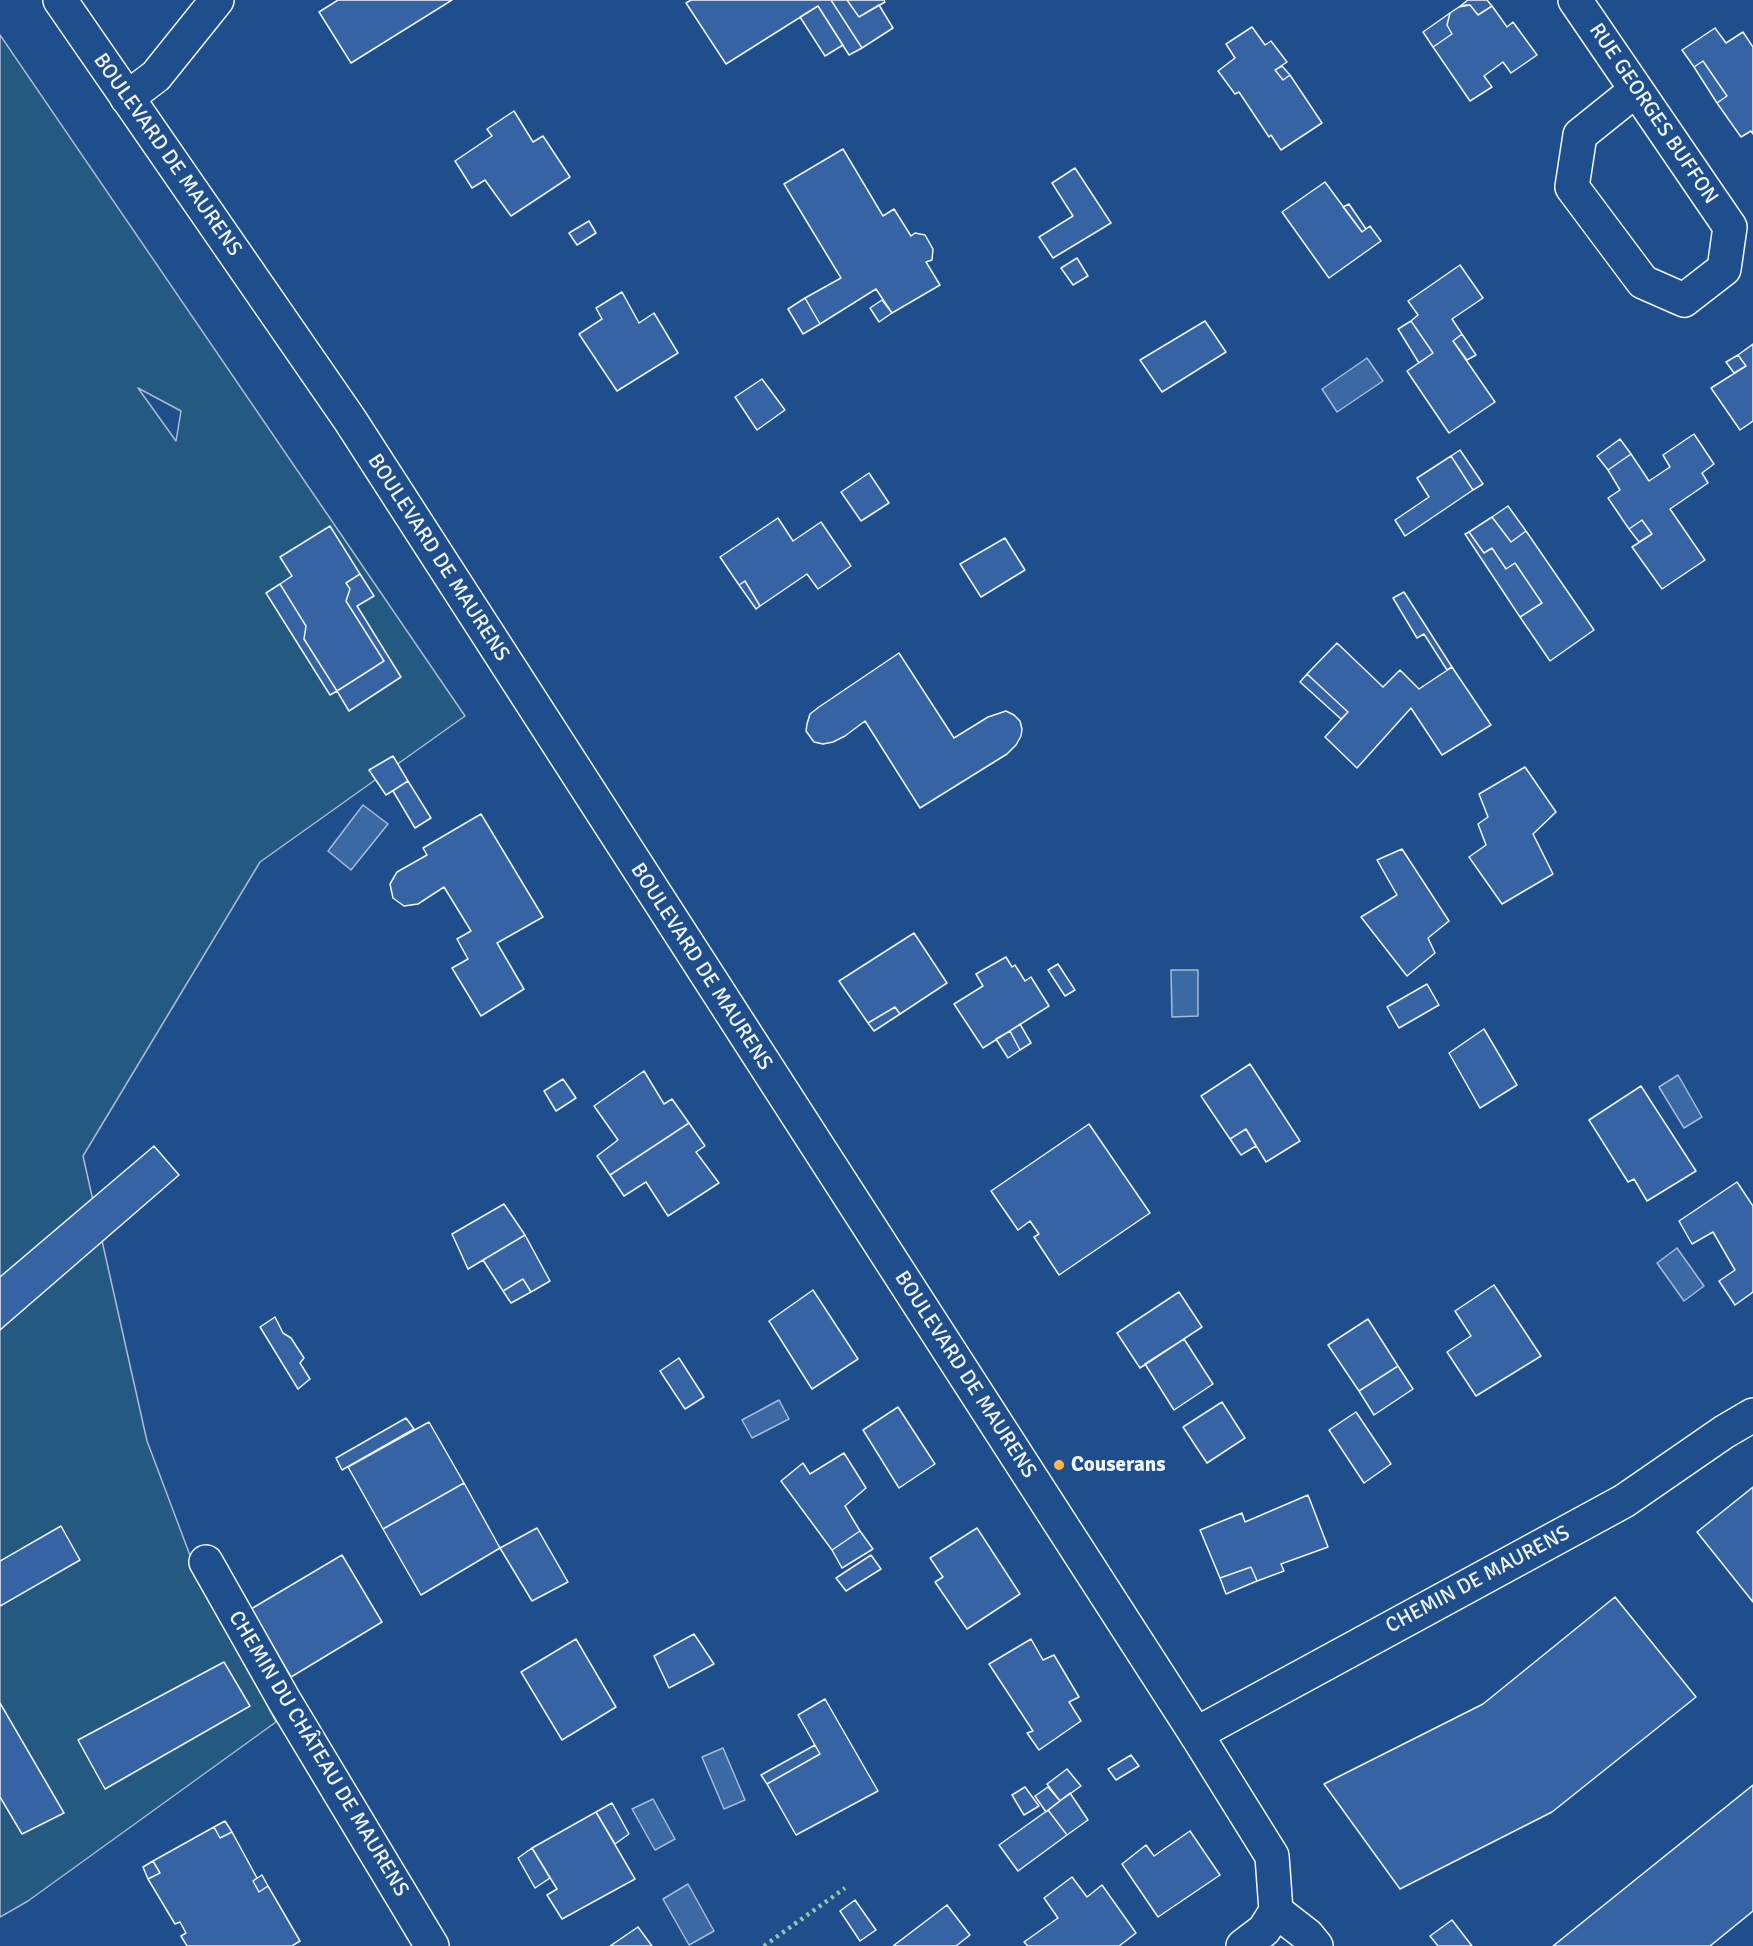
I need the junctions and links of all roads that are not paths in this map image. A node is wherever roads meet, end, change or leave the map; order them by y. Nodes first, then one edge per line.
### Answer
1 (60, 0) edge
2 (217, 0) edge
3 (1575, 0) edge
4 (1636, 90) junction
5 (128, 98) junction
6 (1753, 1415) edge
7 (206, 1562) dead end
8 (1196, 1734) junction
9 (1276, 1911) junction
10 (432, 1946) edge
11 (1243, 1946) edge
12 (1316, 1946) edge

1 - 5 street, BOULEVARD DE MAURENS
2 - 5 street
3 - 4 street, RUE GEORGES BUFFON
4 - 4 street, RUE GEORGES BUFFON
5 - 8 street, BOULEVARD DE MAURENS
6 - 8 street, CHEMIN DE MAURENS
7 - 10 street, CHEMIN DU CHÂTEAU DE MAURENS
8 - 9 street, BOULEVARD DE MAURENS
9 - 11 street
9 - 12 street

